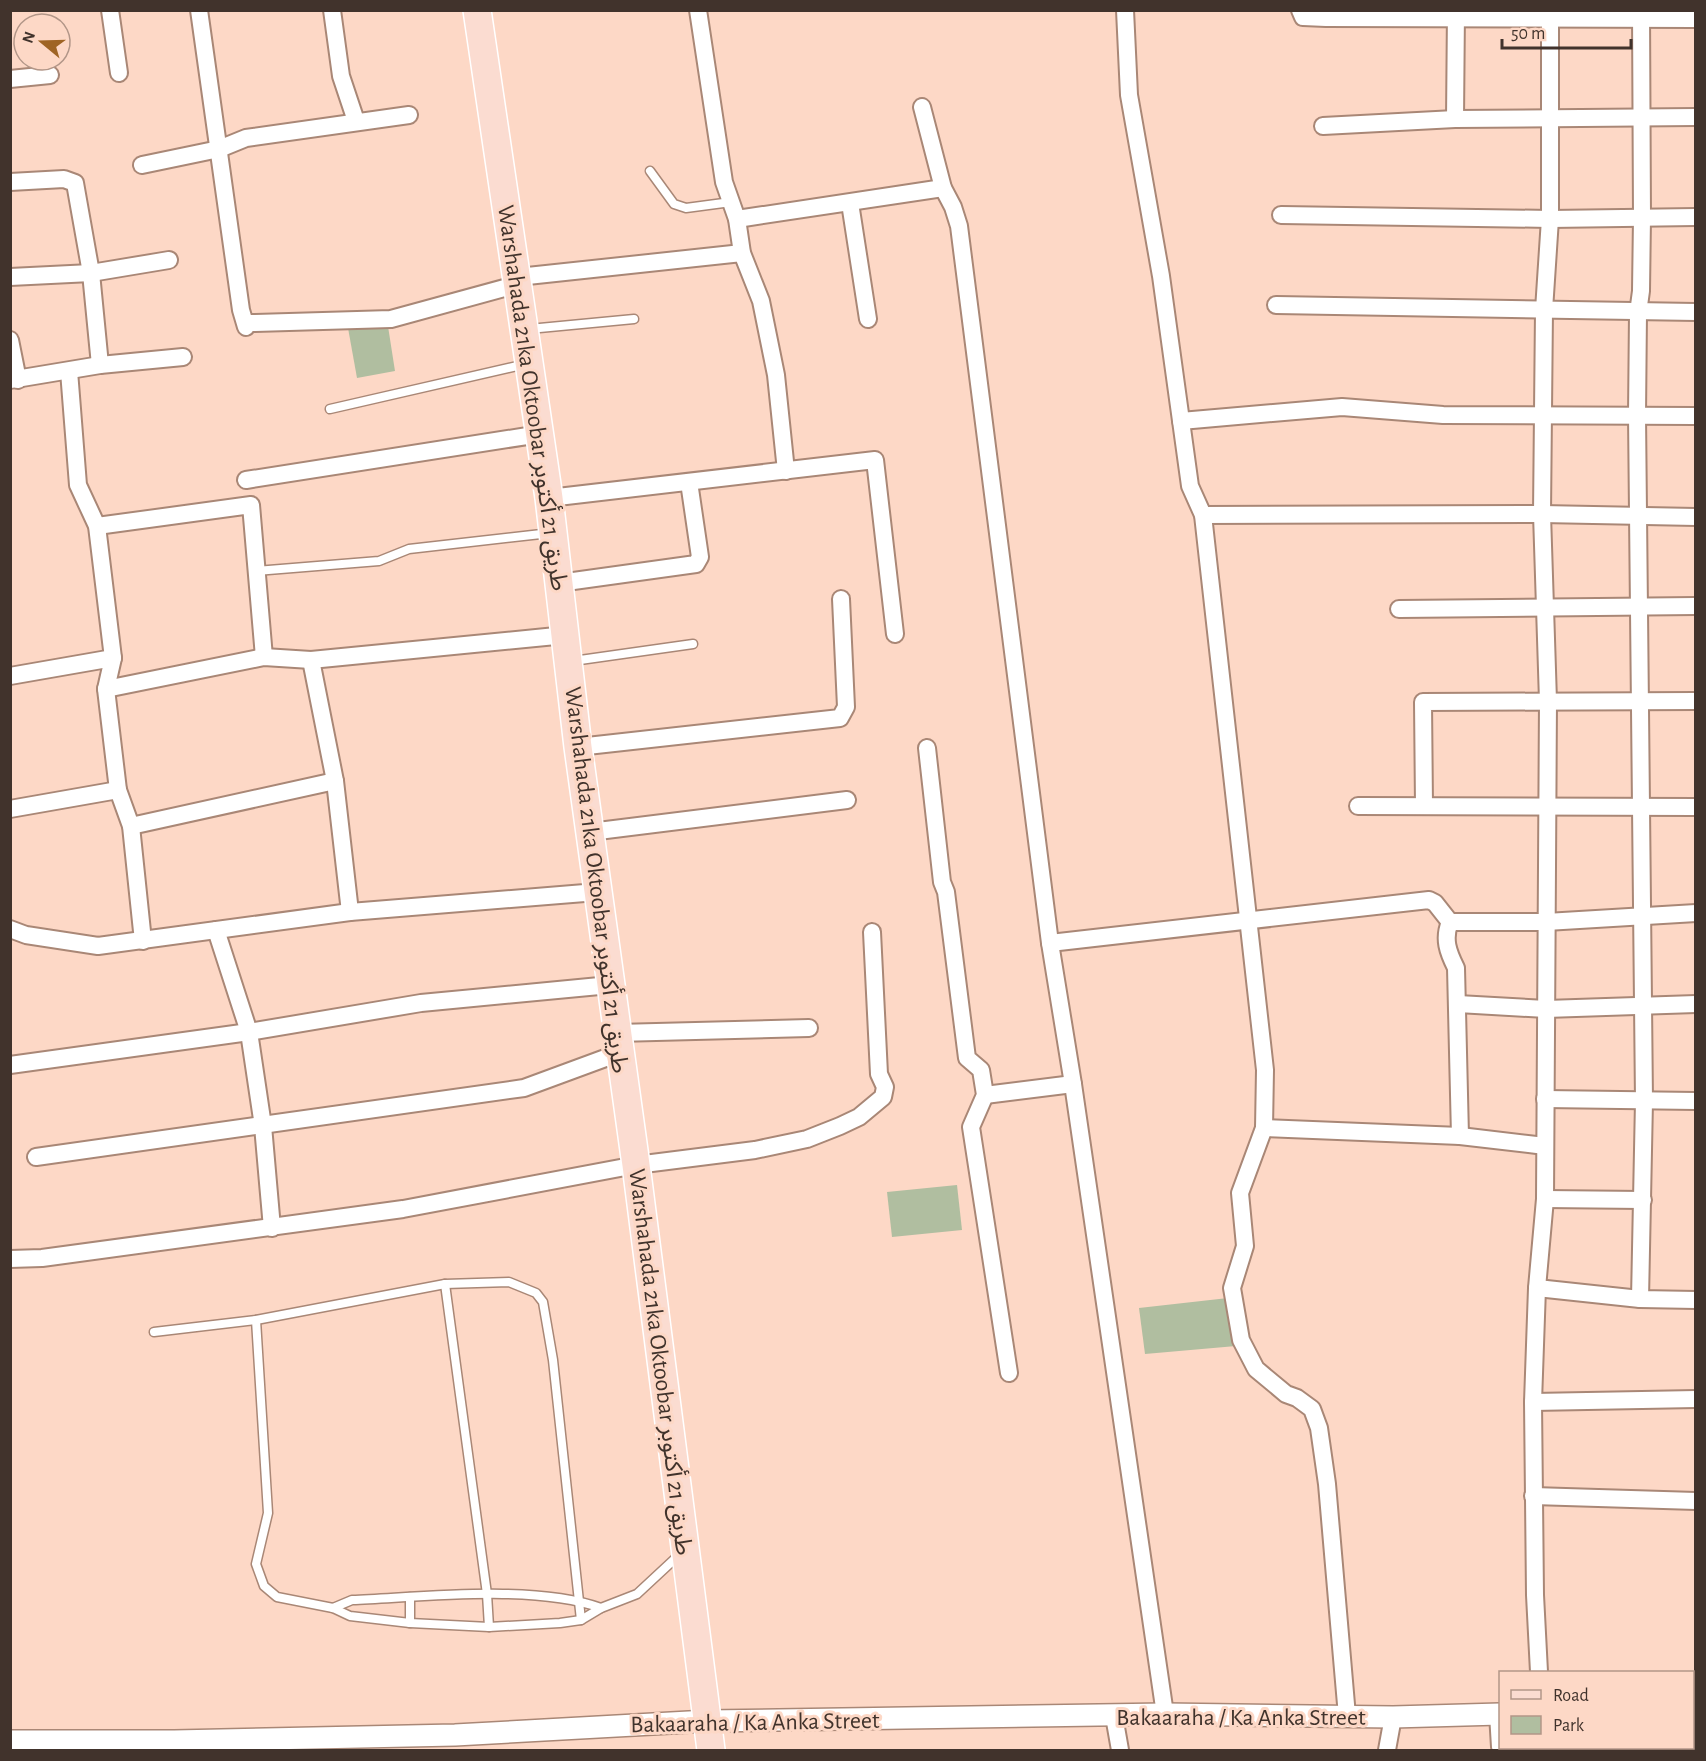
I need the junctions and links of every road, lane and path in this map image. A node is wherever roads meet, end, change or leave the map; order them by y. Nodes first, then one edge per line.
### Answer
1 (110, 10) edge
2 (199, 10) edge
3 (332, 10) edge
4 (477, 10) edge
5 (698, 10) edge
6 (1125, 10) edge
7 (1300, 10) edge
8 (1456, 14) edge
9 (1550, 15) edge
10 (1641, 15) edge
11 (1695, 19) edge
12 (119, 73) dead end
13 (50, 75) dead end
14 (10, 80) edge
15 (922, 107) dead end
16 (410, 115) dead end
17 (1549, 117) junction
18 (1695, 117) edge
19 (1641, 118) junction
20 (1455, 119) junction
21 (356, 121) junction
22 (1323, 126) dead end
23 (219, 149) junction
24 (142, 165) dead end
25 (650, 171) dead end
26 (10, 182) edge
27 (943, 188) junction
28 (731, 202) junction
29 (850, 203) junction
30 (1281, 215) dead end
31 (1695, 217) edge
32 (1642, 218) junction
33 (737, 219) junction
34 (1550, 219) junction
35 (742, 253) junction
36 (169, 260) dead end
37 (91, 273) junction
38 (10, 277) edge
39 (518, 280) junction
40 (1276, 305) dead end
41 (1544, 310) junction
42 (1695, 312) edge
43 (1638, 313) junction
44 (633, 319) dead end
45 (868, 319) dead end
46 (525, 330) junction
47 (10, 340) edge
48 (183, 357) dead end
49 (530, 363) junction
50 (100, 365) junction
51 (69, 371) junction
52 (14, 380) edge
53 (330, 410) dead end
54 (1637, 415) junction
55 (1544, 416) junction
56 (1695, 416) edge
57 (1181, 421) junction
58 (540, 434) junction
59 (786, 471) junction
60 (246, 480) dead end
61 (689, 482) junction
62 (549, 498) junction
63 (1542, 514) junction
64 (1203, 515) junction
65 (1640, 517) junction
66 (1695, 517) edge
67 (97, 526) junction
68 (553, 532) junction
69 (256, 571) junction
70 (559, 583) junction
71 (841, 599) dead end
72 (1641, 606) junction
73 (1695, 606) edge
74 (1543, 608) junction
75 (1399, 609) dead end
76 (895, 634) dead end
77 (693, 644) dead end
78 (568, 648) junction
79 (264, 657) junction
80 (112, 658) junction
81 (311, 660) junction
82 (10, 676) edge
83 (106, 689) junction
84 (1642, 700) junction
85 (1548, 701) junction
86 (1695, 701) edge
87 (578, 747) junction
88 (927, 748) dead end
89 (335, 781) junction
90 (118, 790) junction
91 (847, 800) dead end
92 (1546, 805) junction
93 (1358, 806) dead end
94 (1424, 806) junction
95 (1642, 807) junction
96 (1695, 807) edge
97 (10, 809) edge
98 (131, 826) junction
99 (590, 832) junction
100 (597, 892) junction
101 (350, 912) junction
102 (1695, 913) edge
103 (1640, 916) junction
104 (1250, 918) junction
105 (1449, 922) junction
106 (1546, 922) junction
107 (10, 929) edge
108 (216, 930) junction
109 (872, 932) dead end
110 (143, 941) junction
111 (1050, 943) junction
112 (610, 985) junction
113 (1458, 1004) junction
114 (1695, 1005) edge
115 (1643, 1007) junction
116 (1546, 1009) junction
117 (809, 1028) dead end
118 (249, 1032) junction
119 (618, 1043) junction
120 (10, 1065) edge
121 (1073, 1084) junction
122 (985, 1095) junction
123 (1545, 1099) junction
124 (1644, 1101) junction
125 (1695, 1101) edge
126 (263, 1126) junction
127 (1264, 1128) junction
128 (1460, 1136) junction
129 (1545, 1146) junction
130 (36, 1157) dead end
131 (636, 1165) junction
132 (1545, 1199) junction
133 (1643, 1200) junction
134 (272, 1228) junction
135 (10, 1259) edge
136 (445, 1284) junction
137 (1537, 1288) junction
138 (1640, 1299) junction
139 (1695, 1300) edge
140 (256, 1320) junction
141 (154, 1332) dead end
142 (1009, 1373) dead end
143 (1695, 1399) edge
144 (1533, 1402) junction
145 (1533, 1496) junction
146 (1695, 1500) edge
147 (685, 1549) junction
148 (487, 1594) junction
149 (410, 1597) junction
150 (578, 1600) junction
151 (333, 1608) junction
152 (601, 1608) junction
153 (581, 1620) junction
154 (410, 1623) junction
155 (489, 1627) junction
156 (1539, 1671) edge
157 (1165, 1714) junction
158 (1499, 1714) edge
159 (1114, 1716) junction
160 (1347, 1716) junction
161 (1393, 1717) junction
162 (707, 1721) junction
163 (18, 1744) edge
164 (77, 1746) edge
165 (175, 1746) edge
166 (711, 1750) edge
167 (1120, 1750) edge
168 (1387, 1750) edge

1 - 12 street
2 - 23 street
3 - 21 street
4 - 39 main road, Warshahada 21ka Oktoobar طريق 21 أكتوبر
5 - 28 street
6 - 57 street
7 - 8 street
8 - 9 street
8 - 20 street
9 - 10 street
9 - 17 street
10 - 11 street
10 - 19 street
13 - 14 street
15 - 27 street
16 - 21 street
17 - 19 street
17 - 20 street
17 - 34 street
18 - 19 street
19 - 32 street
20 - 22 street
21 - 23 street
23 - 24 street
23 - 39 street
25 - 28 lane
26 - 37 street
27 - 29 street
27 - 111 street
28 - 33 street
29 - 33 street
29 - 45 street
30 - 34 street
31 - 32 street
32 - 34 street
32 - 43 street
33 - 35 street
34 - 41 street
35 - 39 street
35 - 59 street
36 - 37 street
37 - 38 street
37 - 50 street
39 - 46 main road, Warshahada 21ka Oktoobar طريق 21 أكتوبر
40 - 41 street
41 - 43 street
41 - 55 street
42 - 43 street
43 - 54 street
44 - 46 lane
46 - 49 main road, Warshahada 21ka Oktoobar طريق 21 أكتوبر
47 - 52 street
48 - 50 street
49 - 53 lane
49 - 58 main road, Warshahada 21ka Oktoobar طريق 21 أكتوبر
50 - 51 street
51 - 52 street
51 - 67 street
54 - 55 street
54 - 56 street
54 - 65 street
55 - 57 street
55 - 63 street
57 - 64 street
58 - 60 street
58 - 62 main road, Warshahada 21ka Oktoobar طريق 21 أكتوبر
59 - 61 street
59 - 76 street
61 - 62 street
61 - 70 street
62 - 68 main road, Warshahada 21ka Oktoobar طريق 21 أكتوبر
63 - 64 street
63 - 65 street
63 - 74 street
64 - 104 street
65 - 66 street
65 - 72 street
67 - 69 street
67 - 80 street
68 - 69 lane
68 - 70 main road, Warshahada 21ka Oktoobar طريق 21 أكتوبر
69 - 79 street
70 - 78 main road, Warshahada 21ka Oktoobar طريق 21 أكتوبر
71 - 87 street
72 - 73 street
72 - 74 street
72 - 84 street
74 - 75 street
74 - 85 street
77 - 78 lane
78 - 81 street
78 - 87 main road, Warshahada 21ka Oktoobar طريق 21 أكتوبر
79 - 81 street
79 - 83 street
80 - 82 street
80 - 83 street
81 - 89 street
83 - 90 street
84 - 85 street
84 - 86 street
84 - 95 street
85 - 92 street
85 - 94 street
87 - 99 main road, Warshahada 21ka Oktoobar طريق 21 أكتوبر
88 - 122 street
89 - 98 street
89 - 101 street
90 - 97 street
90 - 98 street
91 - 99 street
92 - 94 street
92 - 95 street
92 - 106 street
93 - 94 street
95 - 96 street
95 - 103 street
98 - 110 street
99 - 100 main road, Warshahada 21ka Oktoobar طريق 21 أكتوبر
100 - 101 street
100 - 112 main road, Warshahada 21ka Oktoobar طريق 21 أكتوبر
101 - 108 street
102 - 103 street
103 - 106 street
103 - 115 street
104 - 105 street
104 - 111 street
104 - 127 street
105 - 106 street
105 - 113 street
106 - 116 street
107 - 110 street
108 - 110 street
108 - 118 street
109 - 131 street
111 - 121 street
112 - 118 street
112 - 119 main road, Warshahada 21ka Oktoobar طريق 21 أكتوبر
113 - 116 street
113 - 128 street
114 - 115 street
115 - 116 street
115 - 124 street
116 - 123 street
117 - 119 street
118 - 120 street
118 - 126 street
119 - 126 street
119 - 131 main road, Warshahada 21ka Oktoobar طريق 21 أكتوبر
121 - 122 street
121 - 157 street
122 - 142 street
123 - 124 street
123 - 129 street
124 - 125 street
124 - 133 street
126 - 130 street
126 - 134 street
127 - 128 street
127 - 160 street
128 - 129 street
129 - 132 street
131 - 134 street
131 - 147 main road, Warshahada 21ka Oktoobar طريق 21 أكتوبر
132 - 133 street
132 - 137 street
133 - 138 street
134 - 135 street
136 - 140 lane
136 - 148 lane
136 - 150 lane
137 - 138 street
137 - 144 street
138 - 139 street
140 - 141 lane
140 - 151 lane
143 - 144 street
144 - 145 street
145 - 146 street
145 - 156 street
147 - 152 lane
147 - 162 main road, Warshahada 21ka Oktoobar طريق 21 أكتوبر
148 - 149 lane
148 - 150 lane
148 - 155 lane
149 - 151 lane
149 - 154 lane
150 - 152 lane
150 - 153 lane
151 - 154 lane
152 - 153 lane
153 - 155 lane
154 - 155 lane
157 - 159 street, Bakaaraha / Ka Anka Street
157 - 160 street, Bakaaraha / Ka Anka Street
158 - 161 street, Bakaaraha / Ka Anka Street
159 - 162 street, Bakaaraha / Ka Anka Street
159 - 167 street
160 - 161 street, Bakaaraha / Ka Anka Street
161 - 168 street
162 - 165 street, Bakaaraha / Ka Anka Street
162 - 166 main road, Warshahada 21ka Oktoobar طريق 21 أكتوبر
163 - 164 street, Bakaaraha / Ka Anka Street
164 - 165 street, Bakaaraha / Ka Anka Street

